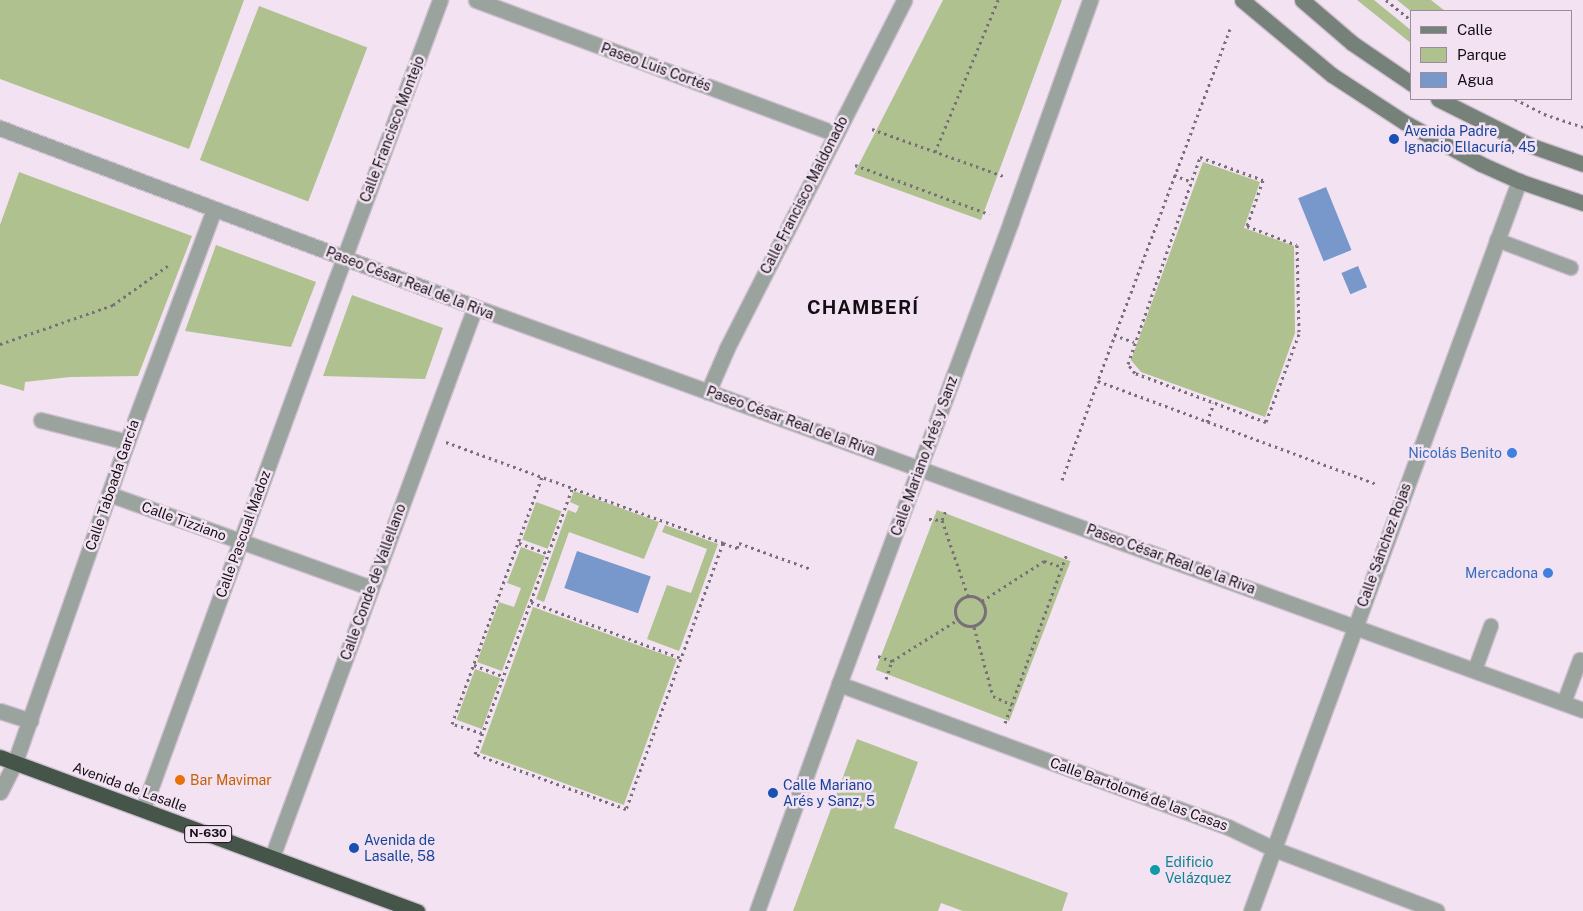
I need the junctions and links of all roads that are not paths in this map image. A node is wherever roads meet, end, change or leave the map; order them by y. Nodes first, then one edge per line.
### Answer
1 (440, 0) edge
2 (476, 0) edge
3 (904, 0) edge
4 (1090, 0) edge
5 (1242, 0) edge
6 (1302, 0) edge
7 (1410, 83) edge
8 (1440, 100) edge
9 (0, 128) edge
10 (836, 134) junction
11 (1583, 164) edge
12 (1519, 181) junction
13 (1583, 203) edge
14 (214, 210) junction
15 (1497, 240) junction
16 (344, 258) junction
17 (1571, 268) dead end
18 (475, 307) junction
19 (708, 392) junction
20 (41, 420) dead end
21 (127, 442) junction
22 (920, 468) junction
23 (109, 494) junction
24 (241, 541) junction
25 (371, 588) junction
26 (1354, 626) junction
27 (1491, 626) dead end
28 (1580, 660) dead end
29 (1475, 670) junction
30 (838, 684) junction
31 (1564, 703) junction
32 (1583, 710) edge
33 (0, 711) edge
34 (30, 721) junction
35 (0, 757) edge
36 (15, 762) junction
37 (0, 792) edge
38 (143, 809) junction
39 (1274, 850) junction
40 (272, 857) junction
41 (417, 911) edge
42 (757, 911) edge
43 (1251, 911) edge
44 (1437, 911) edge

1 - 16 street, Calle Francisco Montejo
2 - 10 street, Paseo Luis Cortés
3 - 10 street, Calle Francisco Maldonado
4 - 22 street, Calle Mariano Arés y Sanz
5 - 12 main road
6 - 7 main road
8 - 11 main road
9 - 14 street, Paseo César Real de la Riva
10 - 19 street, Calle Francisco Maldonado
12 - 13 main road
12 - 15 street, Calle Sánchez Rojas
14 - 16 street, Paseo César Real de la Riva
14 - 21 street, Calle Taboada García
15 - 17 lane
15 - 26 street, Calle Sánchez Rojas
16 - 18 street, Paseo César Real de la Riva
16 - 24 street, Calle Pascual Madoz
18 - 19 street, Paseo César Real de la Riva
18 - 25 street, Calle Conde de Vallellano
19 - 22 street, Paseo César Real de la Riva
20 - 21 street
21 - 23 street, Calle Taboada García
22 - 26 street, Paseo César Real de la Riva
22 - 30 street, Calle Mariano Arés y Sanz
23 - 24 street, Calle Tizziano
23 - 34 street, Calle Taboada García
24 - 25 street, Calle Tizziano
24 - 38 street, Calle Pascual Madoz
25 - 40 street, Calle Conde de Vallellano
26 - 29 street, Paseo César Real de la Riva
26 - 39 street, Calle Sánchez Rojas
27 - 29 lane
28 - 31 lane
29 - 31 street, Paseo César Real de la Riva
30 - 39 street, Calle Bartolomé de las Casas
30 - 42 street, Calle Mariano Arés y Sanz
31 - 32 street, Paseo César Real de la Riva
33 - 34 street
34 - 36 street, Calle Taboada García
35 - 36 highway, Avenida de Lasalle / N-630
36 - 37 street, Calle Taboada García
36 - 38 highway, Avenida de Lasalle / N-630
38 - 40 highway, Avenida de Lasalle / N-630
39 - 43 street, Calle Sánchez Rojas
39 - 44 street, Calle Bartolomé de las Casas
40 - 41 highway, Avenida de Lasalle / N-630

